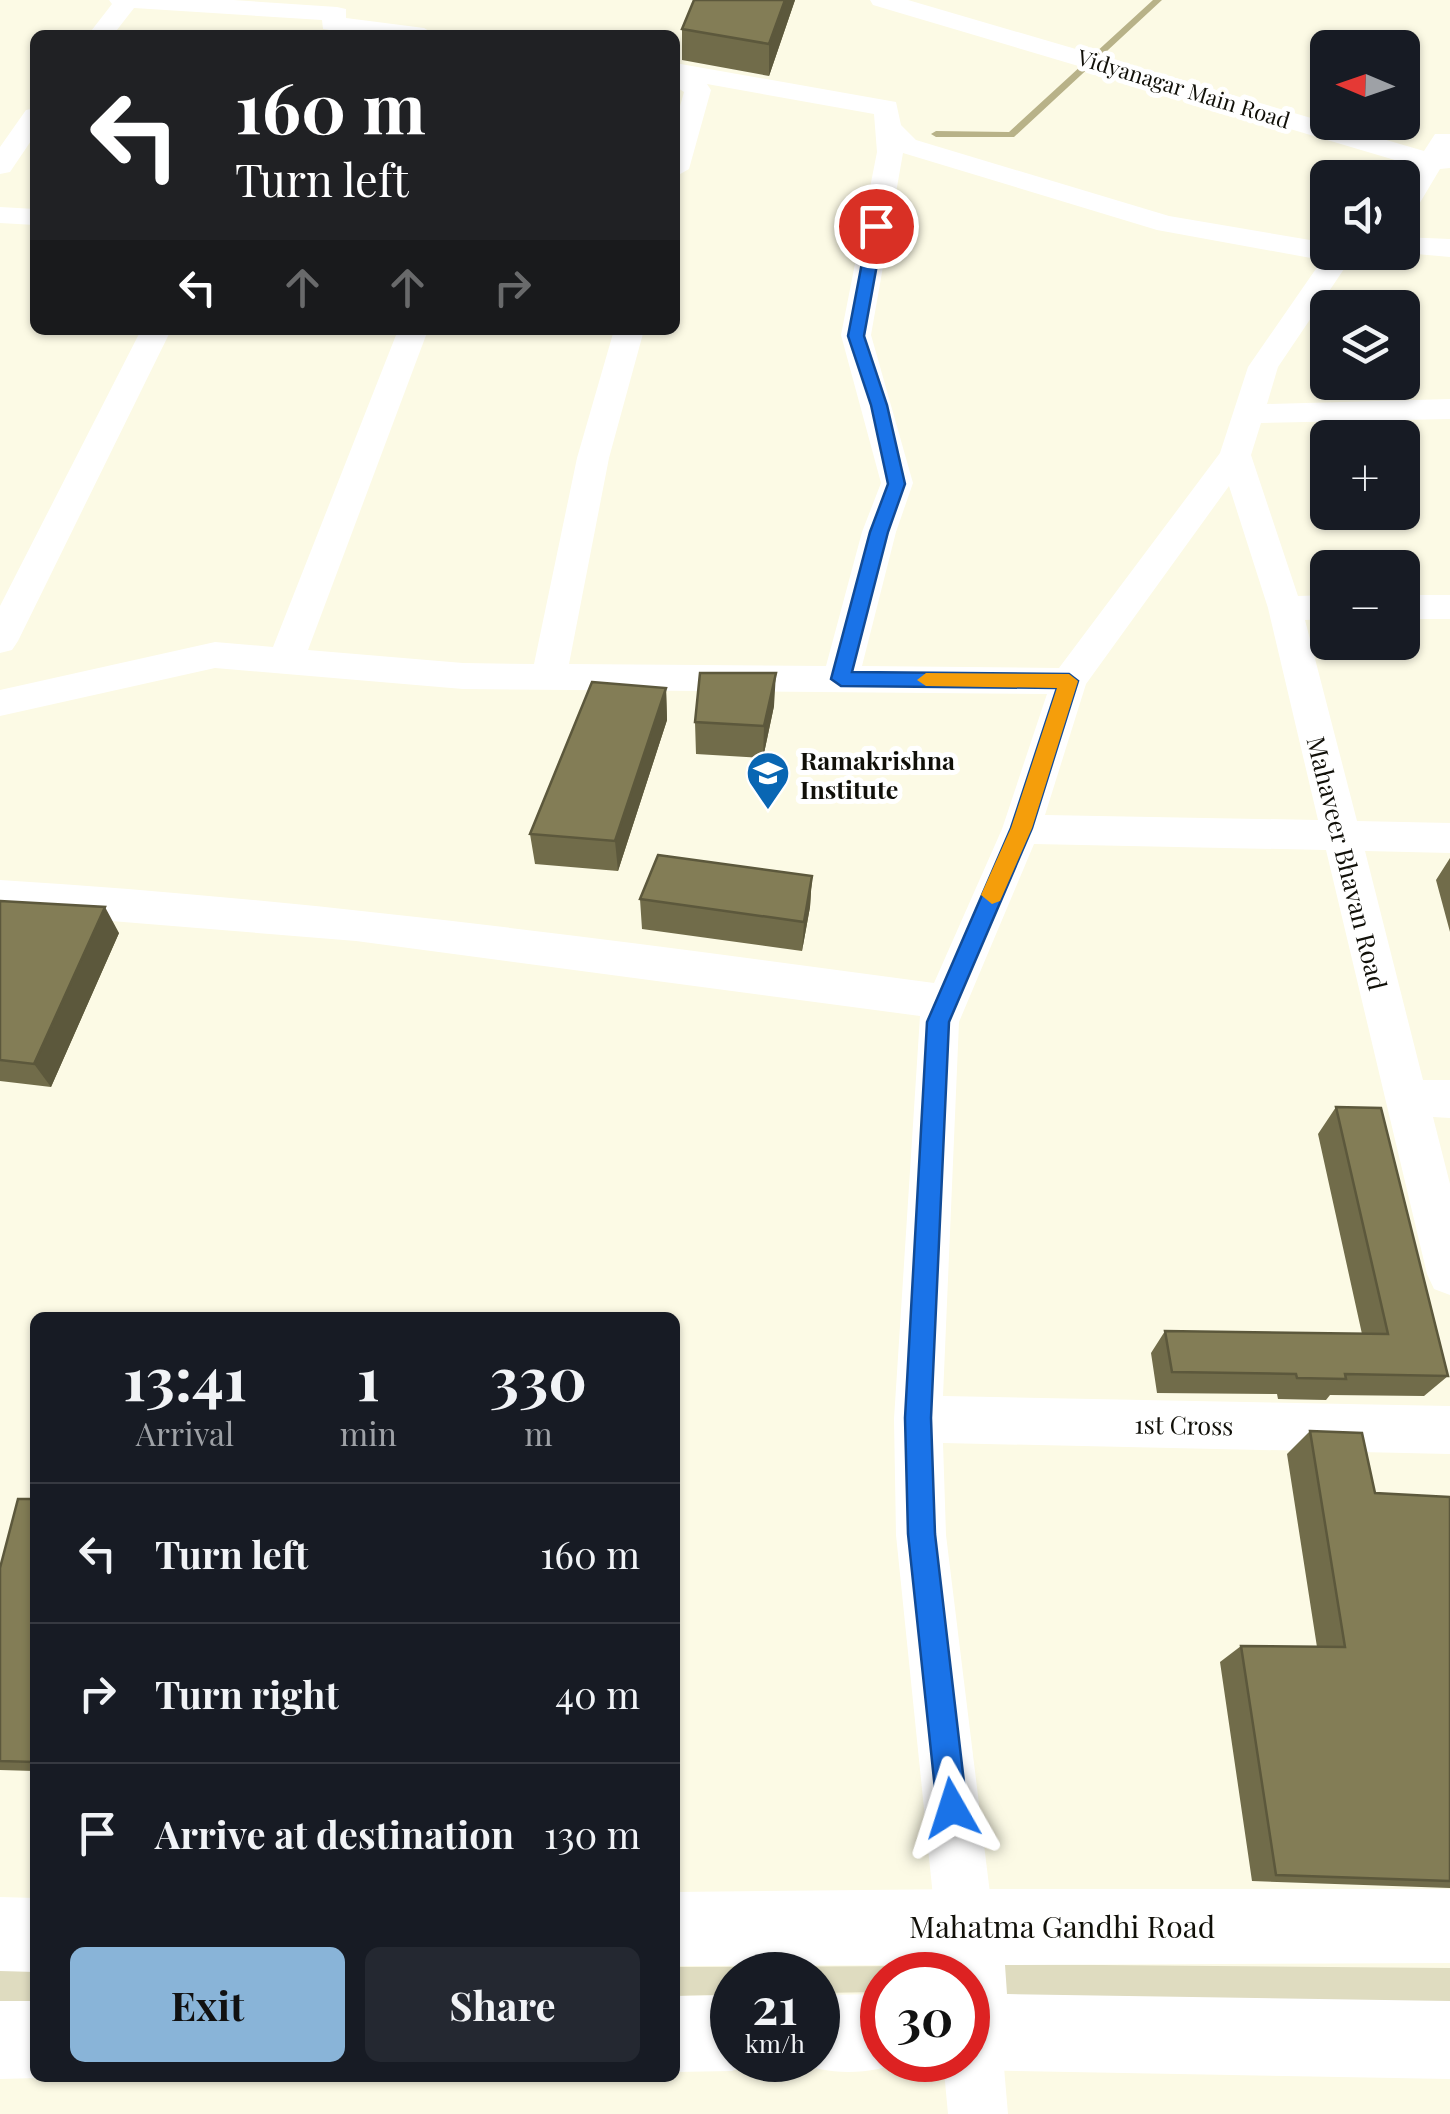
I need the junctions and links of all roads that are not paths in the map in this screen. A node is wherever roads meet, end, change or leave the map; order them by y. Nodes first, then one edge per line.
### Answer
1 (120, 0) edge
2 (128, 0) edge
3 (882, 0) edge
4 (335, 18) edge
5 (104, 30) edge
6 (398, 30) edge
7 (680, 73) edge
8 (680, 76) edge
9 (29, 107) edge
10 (888, 128) junction
11 (1450, 132) edge
12 (680, 152) edge
13 (1441, 161) edge
14 (0, 166) edge
15 (1420, 187) edge
16 (0, 215) edge
17 (30, 216) edge
18 (1310, 247) edge
19 (1420, 247) edge
20 (1450, 248) edge
21 (1329, 270) edge
22 (153, 335) edge
23 (412, 335) edge
24 (628, 335) edge
25 (1450, 409) edge
26 (1246, 414) junction
27 (1235, 455) junction
28 (1420, 607) edge
29 (1450, 607) edge
30 (1285, 608) junction
31 (1310, 608) edge
32 (0, 641) edge
33 (286, 660) junction
34 (549, 678) junction
35 (841, 679) junction
36 (1069, 681) junction
37 (0, 702) edge
38 (1022, 828) junction
39 (1341, 835) junction
40 (1450, 838) edge
41 (0, 896) edge
42 (946, 1002) junction
43 (1407, 1098) junction
44 (1450, 1099) edge
45 (1450, 1274) edge
46 (918, 1418) junction
47 (1450, 1430) edge
48 (965, 1926) junction
49 (1450, 1926) edge
50 (680, 1929) edge
51 (0, 1934) edge
52 (30, 1935) edge
53 (966, 1952) edge
54 (990, 2032) edge
55 (680, 2034) edge
56 (710, 2034) edge
57 (0, 2040) edge
58 (30, 2040) edge
59 (1450, 2040) edge
60 (974, 2082) edge
61 (978, 2114) edge

1 - 2 street
2 - 4 street
2 - 5 street
3 - 13 street, Vidyanagar Main Road
4 - 6 street
7 - 10 street
8 - 12 street
9 - 14 street
10 - 18 street
10 - 35 street
11 - 13 street
13 - 15 street
16 - 17 street
19 - 20 street
21 - 26 street
22 - 32 street
23 - 33 street
24 - 34 street
25 - 26 street
26 - 27 street
27 - 30 street, Mahaveer Bhavan Road
27 - 36 street
28 - 29 street
30 - 31 street
30 - 39 street, Mahaveer Bhavan Road
33 - 34 street
33 - 37 street
34 - 35 street
35 - 36 street
36 - 38 street
38 - 39 street
38 - 42 street
39 - 40 street
39 - 43 street, Mahaveer Bhavan Road
41 - 42 street
42 - 46 street
43 - 44 street
43 - 45 street, Mahaveer Bhavan Road
46 - 47 street, 1st Cross
46 - 48 street
48 - 49 street, Mahatma Gandhi Road
48 - 50 street, Mahatma Gandhi Road
48 - 53 street
51 - 52 street
54 - 59 street
55 - 56 street
57 - 58 street
60 - 61 street

